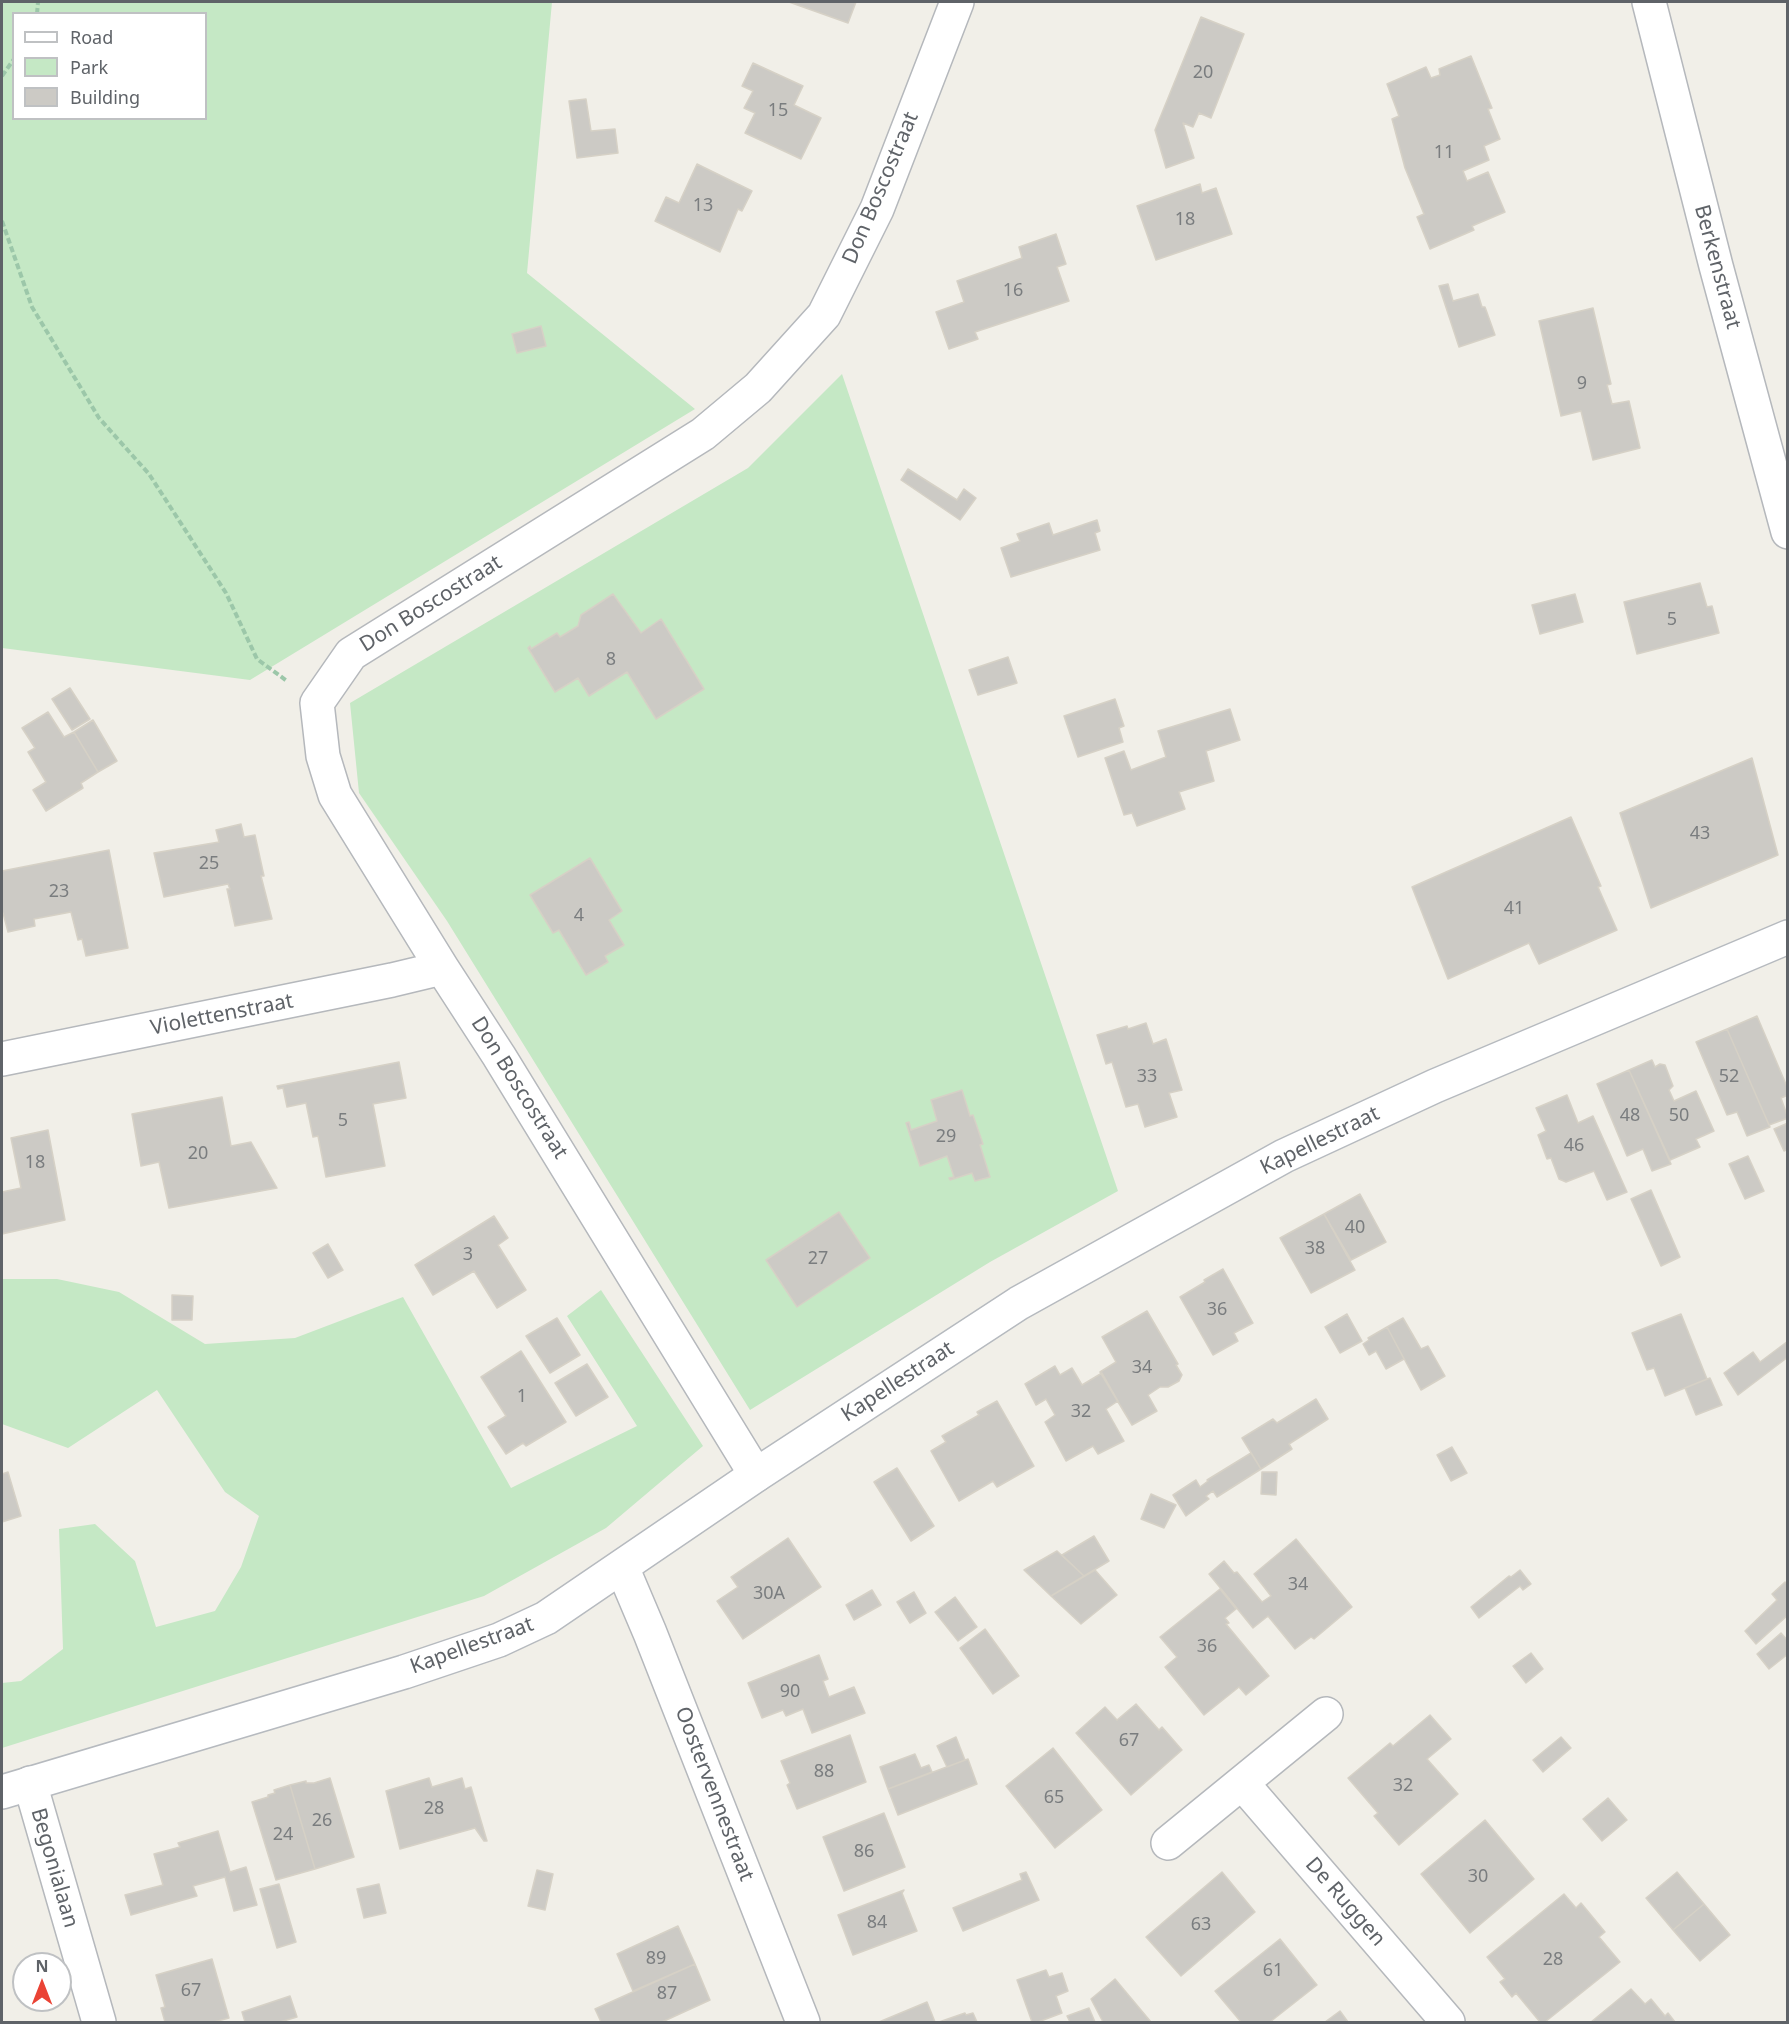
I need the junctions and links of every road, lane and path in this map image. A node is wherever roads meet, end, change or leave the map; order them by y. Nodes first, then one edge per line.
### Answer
1 (957, 2) edge
2 (1649, 2) edge
3 (12, 62) edge
4 (2, 76) edge
5 (2, 221) edge
6 (1788, 532) edge
7 (317, 703) junction
8 (1788, 937) edge
9 (442, 968) junction
10 (2, 1059) edge
11 (756, 1475) junction
12 (622, 1567) junction
13 (1326, 1714) dead end
14 (1242, 1783) junction
15 (16, 1787) edge
16 (1168, 1843) dead end
17 (99, 2022) edge
18 (803, 2022) edge
19 (1448, 2022) edge

1 - 7 street, Don Boscostraat
2 - 6 street, Berkenstraat
3 - 4 path
5 - 7 path
7 - 9 street, Don Boscostraat
8 - 11 street, Kapellestraat
9 - 10 street, Violettenstraat
9 - 11 street, Don Boscostraat
11 - 12 street, Kapellestraat
12 - 15 street, Kapellestraat
12 - 18 street, Oostervennestraat
13 - 14 street
14 - 16 street
14 - 19 street, De Ruggen
15 - 17 street, Begonialaan

